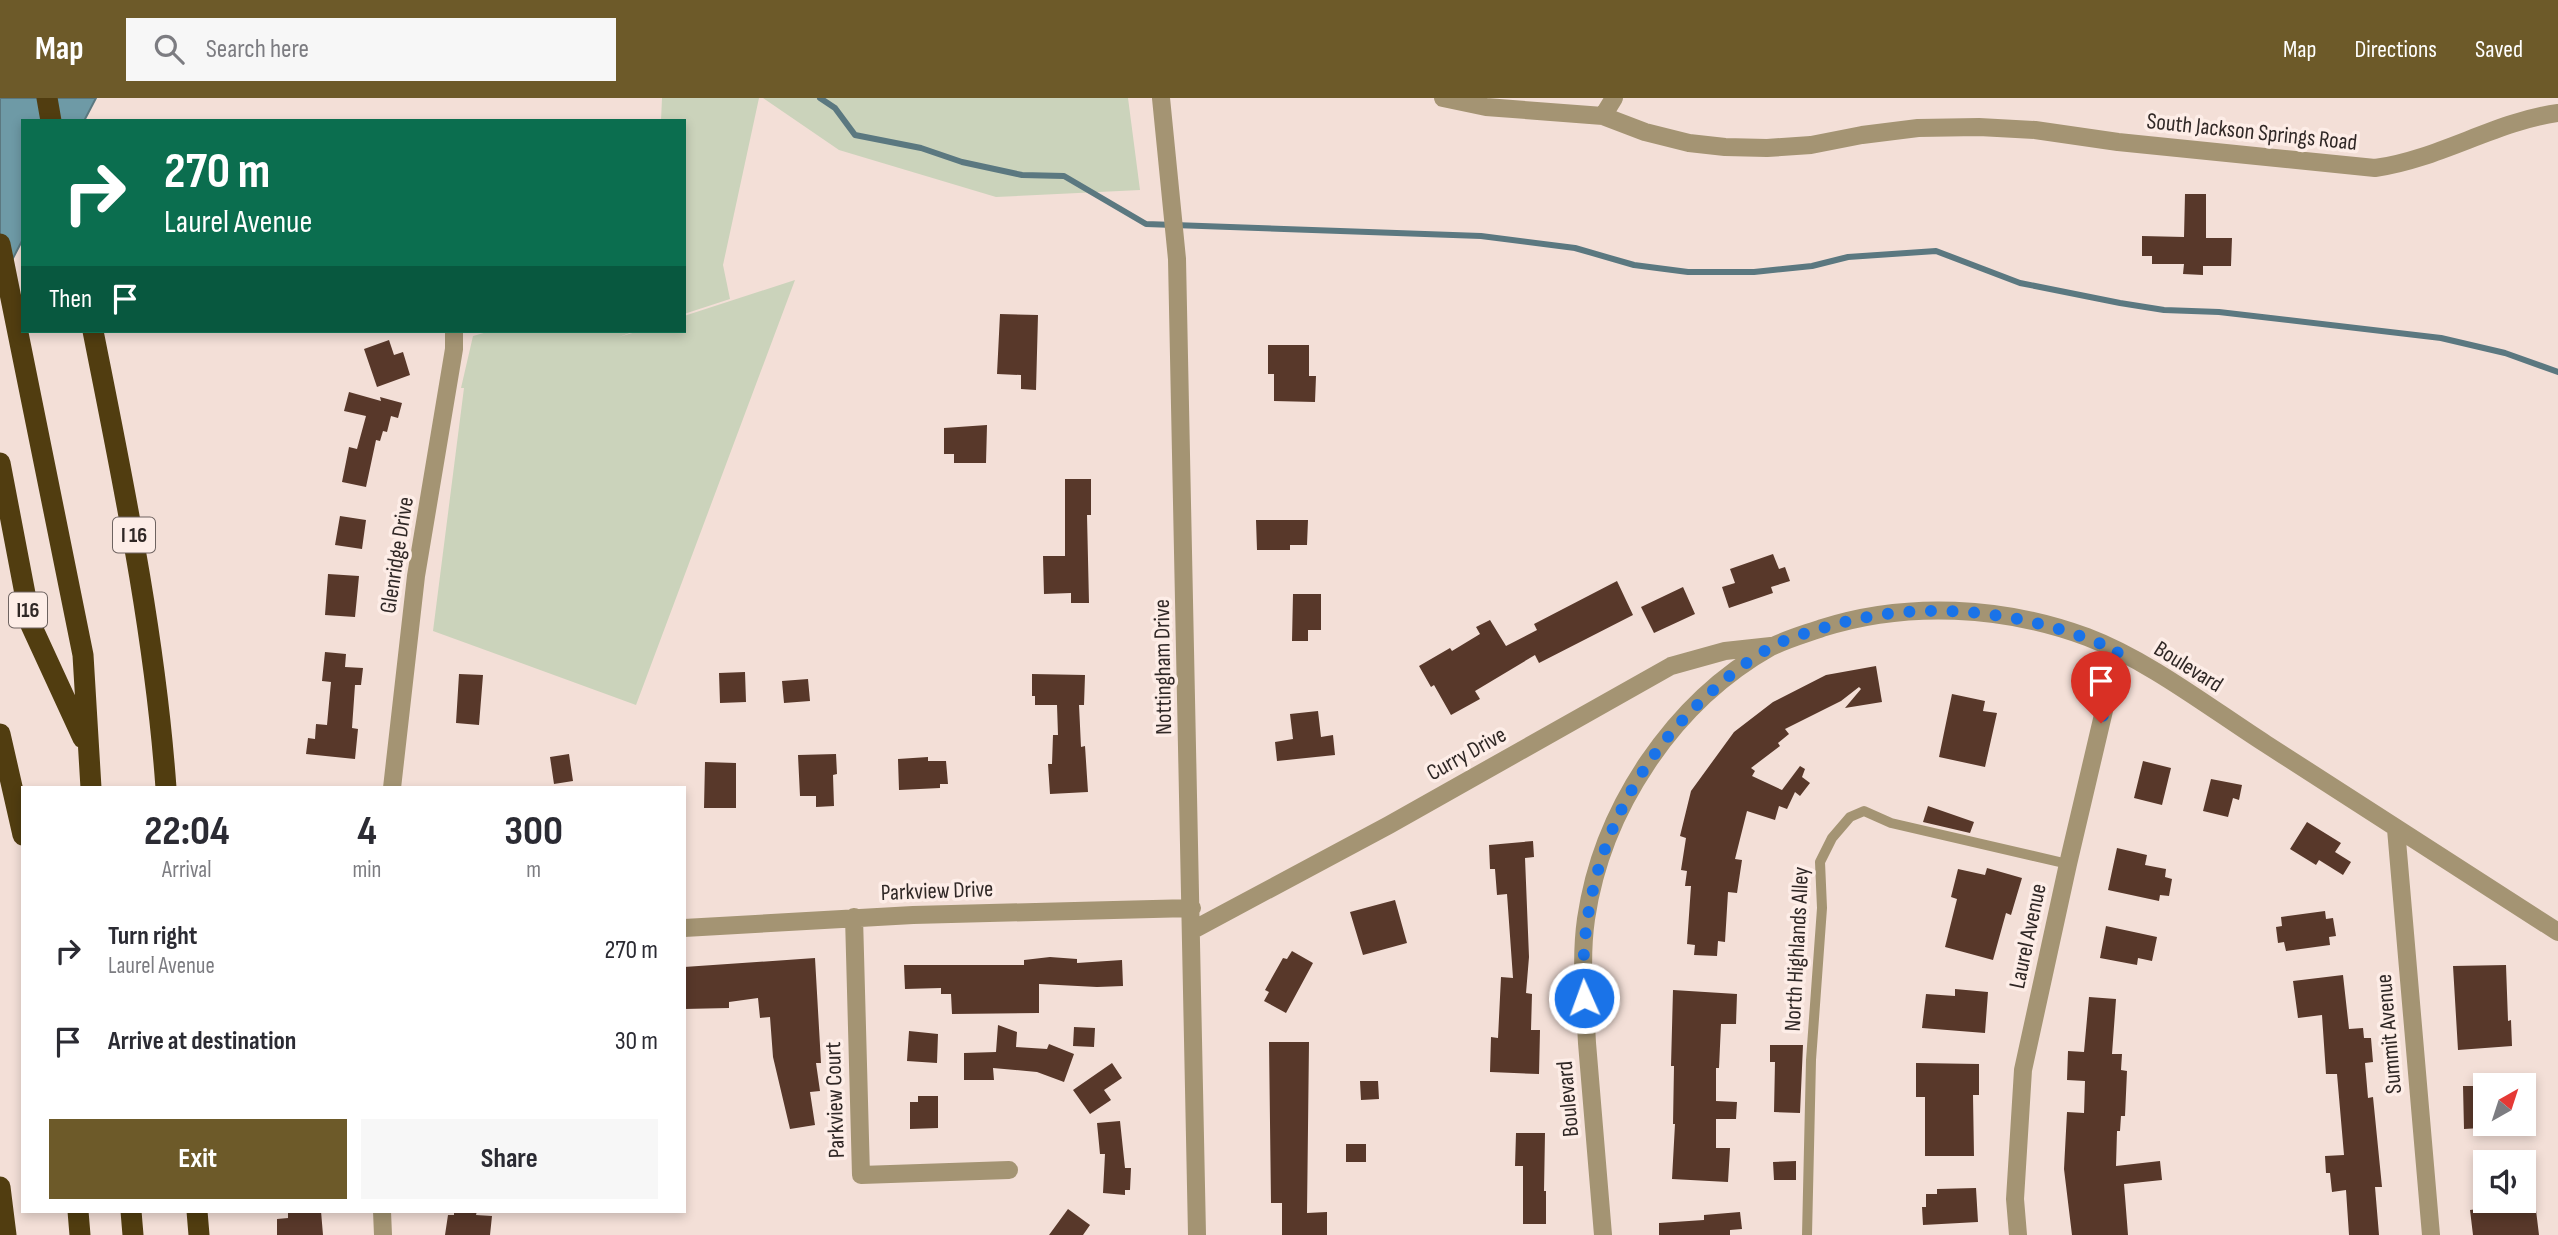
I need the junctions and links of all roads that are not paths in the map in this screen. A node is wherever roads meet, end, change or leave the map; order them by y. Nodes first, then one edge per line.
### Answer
1 (47, 98) edge
2 (1161, 98) edge
3 (1443, 98) edge
4 (1614, 98) edge
5 (2558, 113) edge
6 (1603, 116) junction
7 (51, 119) edge
8 (0, 244) edge
9 (93, 333) edge
10 (454, 333) edge
11 (0, 463) edge
12 (1773, 646) junction
13 (2118, 651) junction
14 (0, 734) edge
15 (87, 746) junction
16 (91, 786) edge
17 (166, 786) edge
18 (392, 786) edge
19 (21, 826) edge
20 (2396, 829) junction
21 (2068, 864) junction
22 (1192, 908) junction
23 (854, 918) junction
24 (686, 928) edge
25 (1191, 931) junction
26 (2558, 932) edge
27 (1009, 1170) dead end
28 (0, 1186) edge
29 (78, 1213) edge
30 (131, 1213) edge
31 (197, 1213) edge
32 (382, 1213) edge
33 (6, 1235) edge
34 (80, 1235) edge
35 (133, 1235) edge
36 (199, 1235) edge
37 (383, 1235) edge
38 (1197, 1235) edge
39 (1603, 1235) edge
40 (1807, 1235) edge
41 (2018, 1235) edge
42 (2431, 1235) edge

1 - 7 highway
2 - 22 street, Nottingham Drive
3 - 6 street, South Jackson Springs Road
4 - 6 street
5 - 6 street, South Jackson Springs Road
8 - 15 highway
9 - 17 highway, I 16
10 - 18 street, Glenridge Drive
11 - 15 highway, I16
12 - 13 street, Boulevard
12 - 25 street, Curry Drive
12 - 39 street, Boulevard
13 - 20 street, Boulevard
13 - 21 street, Laurel Avenue
14 - 19 highway
15 - 16 highway, I16
20 - 26 street, Boulevard
20 - 42 street, Summit Avenue
21 - 40 lane, North Highlands Alley
21 - 41 street, Laurel Avenue
22 - 23 street, Parkview Drive
22 - 25 street, Nottingham Drive
23 - 24 street, Parkview Drive
23 - 27 street, Parkview Court
25 - 38 street, Nottingham Drive
28 - 33 highway
29 - 34 highway
30 - 35 highway
31 - 36 highway
32 - 37 street

